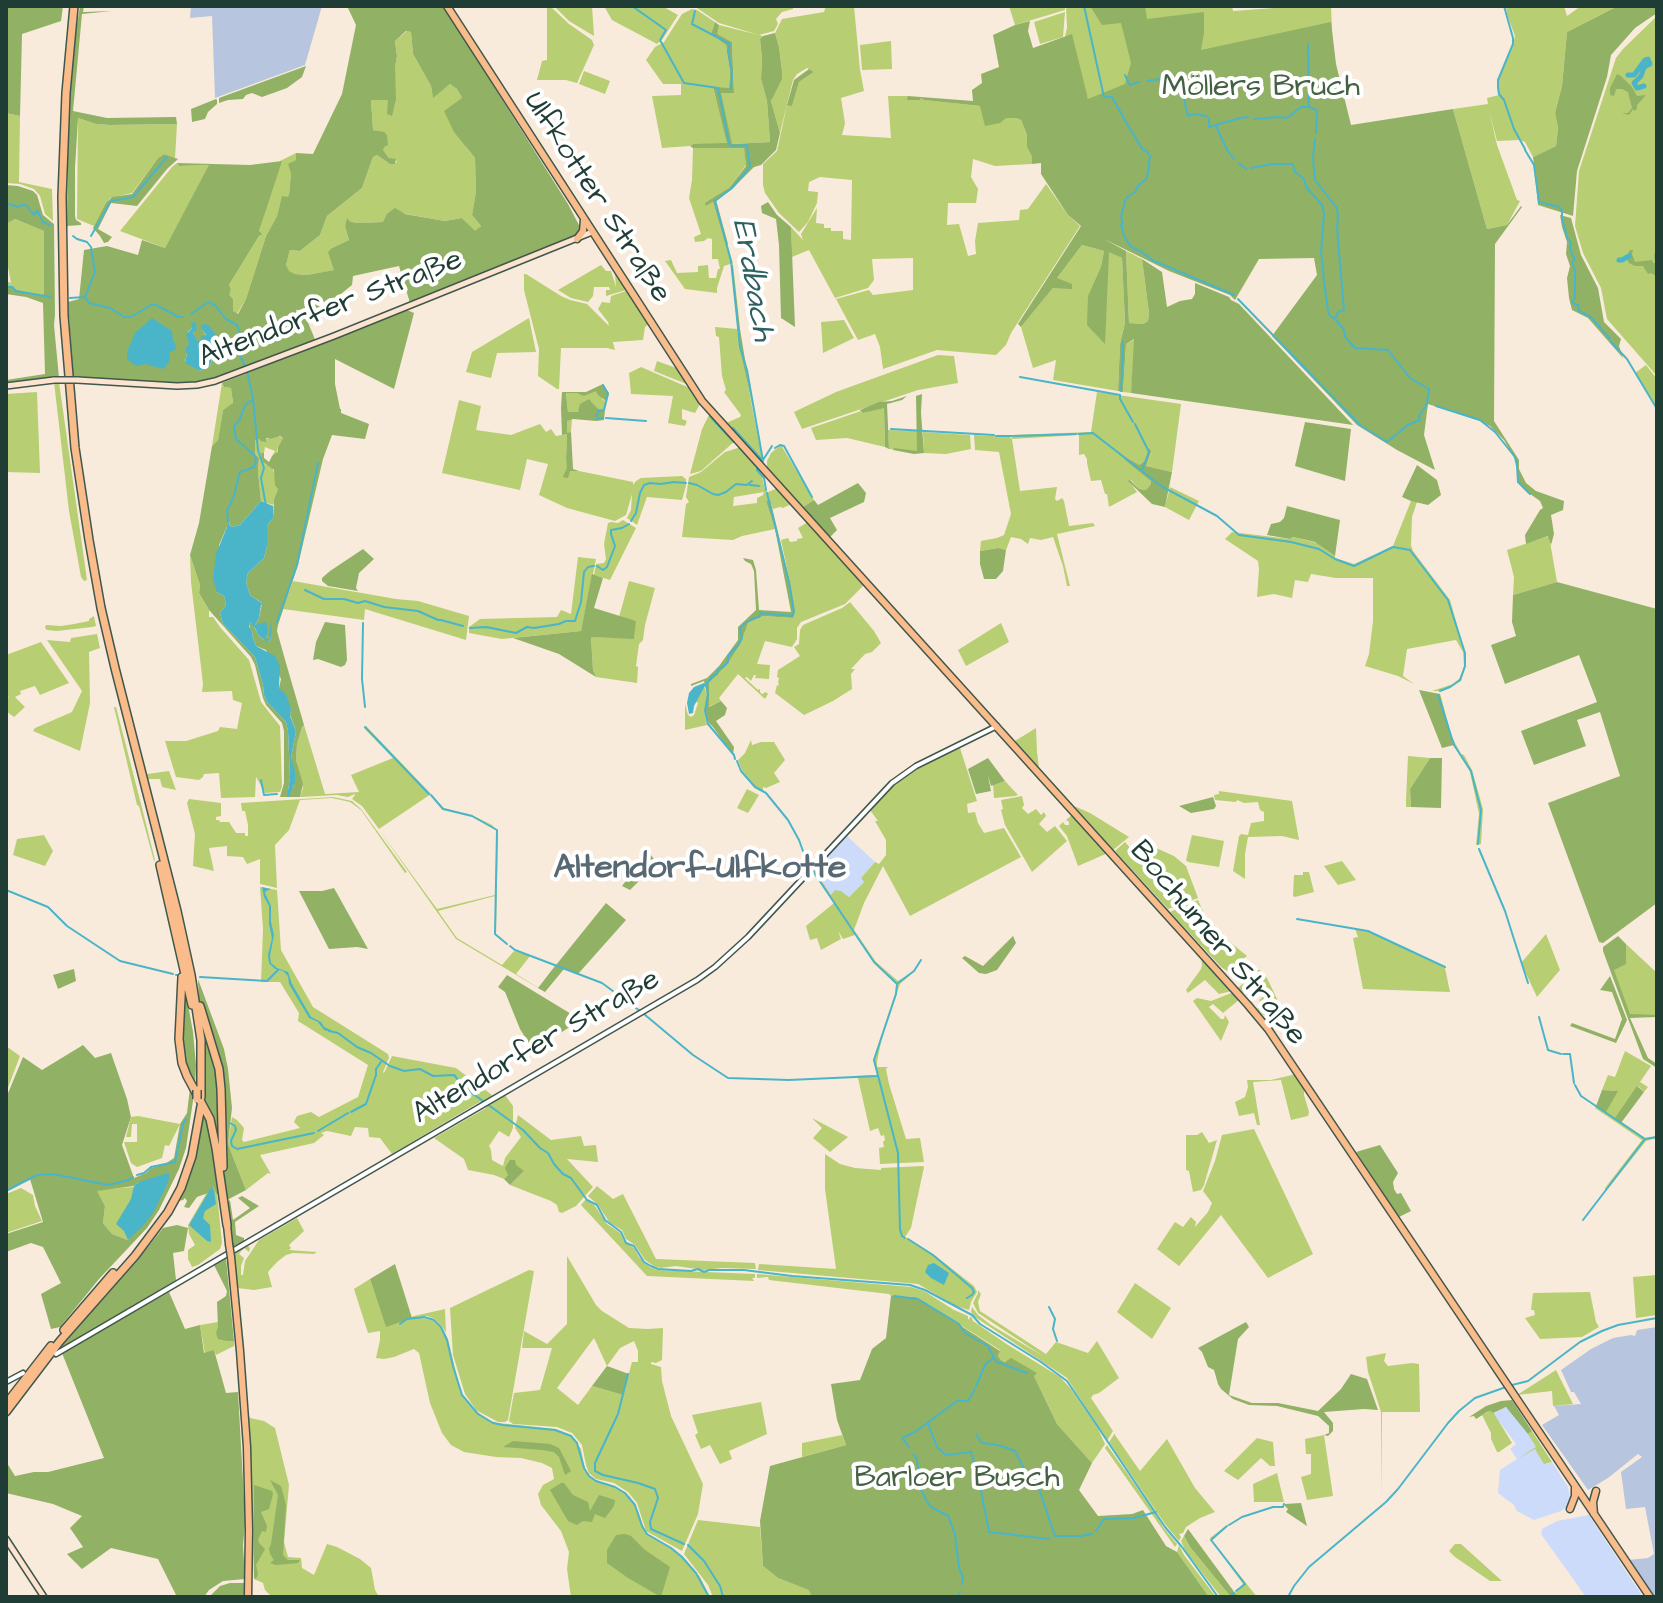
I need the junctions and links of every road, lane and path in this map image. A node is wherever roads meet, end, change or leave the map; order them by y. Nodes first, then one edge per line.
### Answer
1 (71, 6) edge
2 (447, 6) edge
3 (584, 220) junction
4 (592, 232) junction
5 (577, 239) junction
6 (6, 386) edge
7 (711, 412) joint
8 (997, 726) junction
9 (182, 963) junction
10 (191, 975) junction
11 (199, 1098) junction
12 (227, 1225) junction
13 (56, 1354) dead end
14 (23, 1373) dead end
15 (6, 1382) edge
16 (6, 1404) edge
17 (6, 1412) edge
18 (1574, 1485) junction
19 (1596, 1491) dead end
20 (1570, 1509) dead end
21 (1594, 1514) junction
22 (6, 1539) edge
23 (248, 1594) edge
24 (44, 1597) edge
25 (1650, 1597) edge

1 - 9 highway
1 - 10 highway
2 - 3 main road, Ulfkotter Straße
3 - 4 main road, Ulfkotter Straße
3 - 5 main road
4 - 5 main road, Altendorfer Straße
4 - 7 main road, Ulfkotter Straße
5 - 6 main road, Altendorfer Straße, bridge
7 - 8 main road, Bochumer Straße
8 - 13 street, Altendorfer Straße
8 - 18 main road, Bochumer Straße
9 - 11 highway
9 - 12 highway
10 - 11 highway
10 - 12 highway
11 - 16 highway
11 - 17 highway
12 - 23 main road, bridge
14 - 15 street
18 - 20 main road
18 - 21 main road, Bochumer Straße
19 - 21 main road
21 - 25 main road, Bochumer Straße
22 - 24 main road

